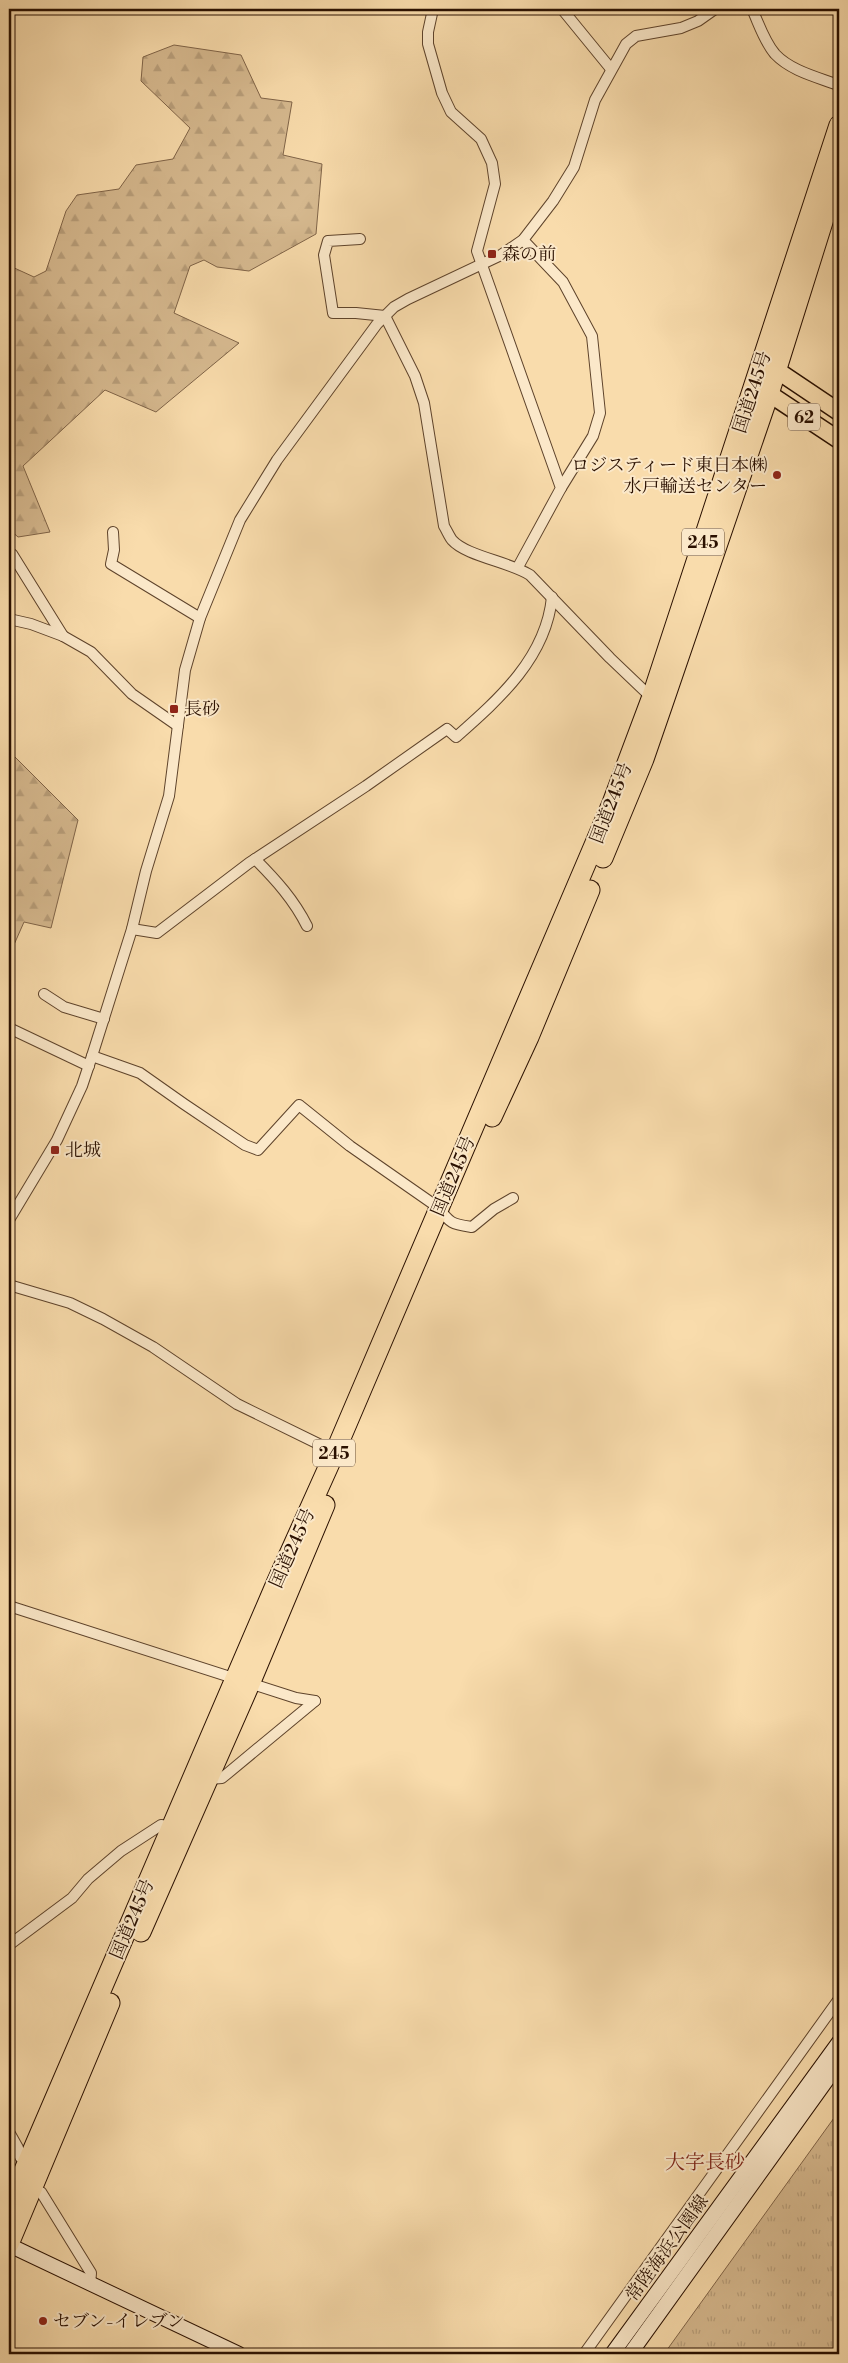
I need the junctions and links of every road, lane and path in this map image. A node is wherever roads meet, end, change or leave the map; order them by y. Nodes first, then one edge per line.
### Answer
1 (433, 9) edge
2 (562, 9) edge
3 (715, 9) edge
4 (752, 9) edge
5 (611, 69) junction
6 (838, 85) dead end
7 (839, 125) edge
8 (839, 171) edge
9 (360, 239) dead end
10 (524, 240) junction
11 (482, 263) junction
12 (385, 316) junction
13 (770, 365) junction
14 (762, 389) junction
15 (839, 412) edge
16 (839, 440) edge
17 (561, 488) junction
18 (113, 532) dead end
19 (12, 554) dead end
20 (518, 567) junction
21 (552, 598) junction
22 (200, 618) junction
23 (9, 619) edge
24 (64, 636) junction
25 (657, 701) junction
26 (178, 726) junction
27 (255, 859) junction
28 (307, 926) dead end
29 (132, 929) junction
30 (44, 994) dead end
31 (104, 1019) junction
32 (9, 1028) edge
33 (90, 1061) junction
34 (513, 1198) dead end
35 (443, 1214) junction
36 (9, 1220) edge
37 (9, 1285) edge
38 (335, 1452) junction
39 (9, 1606) edge
40 (243, 1681) junction
41 (209, 1779) junction
42 (171, 1827) junction
43 (9, 1945) edge
44 (839, 1998) edge
45 (839, 2042) edge
46 (839, 2063) edge
47 (9, 2132) edge
48 (20, 2157) dead end
49 (41, 2192) dead end
50 (9, 2205) edge
51 (9, 2245) edge
52 (90, 2285) junction
53 (239, 2354) edge
54 (584, 2354) edge
55 (612, 2354) edge
56 (630, 2354) edge

1 - 11 street
2 - 5 street
3 - 5 street
4 - 6 street
5 - 10 street
7 - 13 highway, 国道245号 / 245
8 - 13 highway, 国道245号 / 245
9 - 12 street
10 - 11 street
10 - 17 street
11 - 12 street
11 - 17 street
12 - 20 street
12 - 22 street
13 - 14 highway, 国道245号 / 245
13 - 15 main road, 62
14 - 16 main road, 62
14 - 25 highway, 国道245号 / 245
17 - 20 street
18 - 22 street
19 - 24 street
20 - 21 street
21 - 25 street
21 - 27 street
22 - 26 street
23 - 24 street
24 - 26 street
25 - 35 highway, 国道245号 / 245
26 - 29 street
27 - 28 street
27 - 29 street
29 - 31 street
30 - 31 street
31 - 33 street
32 - 33 street
33 - 35 street
33 - 36 street
34 - 35 street
35 - 38 highway, 国道245号 / 245
35 - 40 highway, 国道245号 / 245
37 - 38 street
38 - 40 highway, 国道245号 / 245
39 - 40 street
40 - 41 highway, 国道245号 / 245
40 - 41 street
40 - 42 highway, 国道245号 / 245
41 - 51 highway, 国道245号 / 245
42 - 43 street
42 - 50 highway, 国道245号 / 245
44 - 54 street
45 - 55 main road, 常陸海浜公園線
46 - 56 main road, 常陸海浜公園線
47 - 48 street
49 - 52 street
51 - 52 main road
52 - 53 main road

